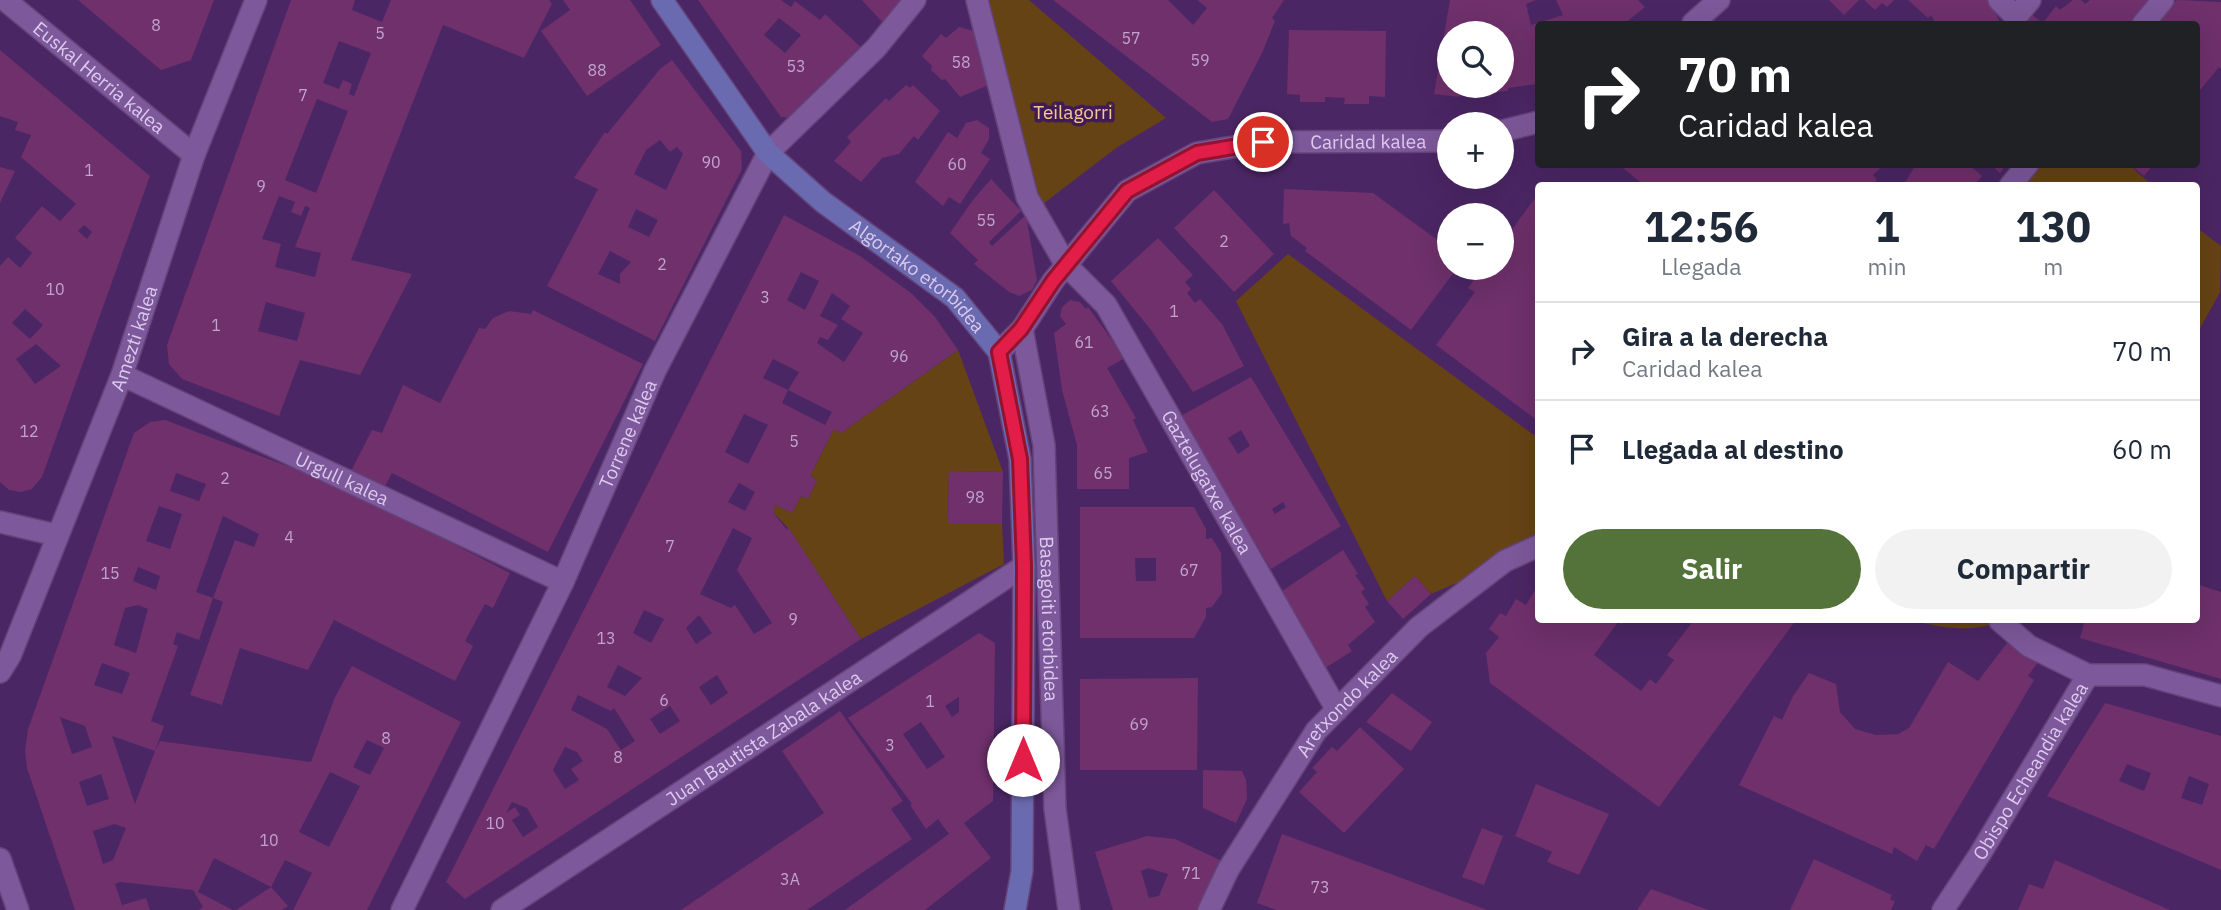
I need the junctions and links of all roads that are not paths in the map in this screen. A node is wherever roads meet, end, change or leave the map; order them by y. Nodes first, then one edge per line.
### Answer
1 (5, 0) edge
2 (256, 0) edge
3 (662, 0) edge
4 (915, 0) edge
5 (977, 0) edge
6 (1702, 0) edge
7 (1719, 0) edge
8 (1999, 0) edge
9 (2031, 0) edge
10 (2163, 0) edge
11 (1693, 21) edge
12 (1695, 21) edge
13 (2146, 21) edge
14 (1535, 123) edge
15 (1514, 128) edge
16 (1437, 141) edge
17 (768, 153) junction
18 (194, 155) junction
19 (2025, 168) edge
20 (2013, 182) edge
21 (1066, 265) junction
22 (1021, 329) junction
23 (999, 352) junction
24 (122, 375) junction
25 (0, 522) edge
26 (56, 535) junction
27 (1535, 548) edge
28 (1024, 566) junction
29 (563, 582) junction
30 (2002, 623) edge
31 (0, 671) edge
32 (2088, 675) junction
33 (2221, 695) edge
34 (1337, 710) junction
35 (0, 859) edge
36 (18, 910) edge
37 (402, 910) edge
38 (502, 910) edge
39 (1015, 910) edge
40 (1069, 910) edge
41 (1209, 910) edge
42 (1942, 910) edge

1 - 18 street, Euskal Herria kalea
2 - 18 street, Amezti kalea
3 - 17 street, Algortako etorbidea
4 - 17 street, Torrene kalea
5 - 21 street
6 - 11 street
7 - 12 street
8 - 9 street
10 - 13 street
14 - 15 street
16 - 21 street, Caridad kalea
17 - 23 street, Algortako etorbidea
17 - 29 street, Torrene kalea
18 - 24 street, Amezti kalea
19 - 20 street
21 - 22 street, Caridad kalea
21 - 34 street, Gaztelugatxe kalea
22 - 23 street, Caridad kalea
22 - 40 street, Basagoiti etorbidea
23 - 28 street, Algortako etorbidea
24 - 26 street, Amezti kalea
24 - 29 street, Urgull kalea
25 - 26 street
26 - 31 street, Amezti kalea
27 - 34 street, Aretxondo kalea
28 - 38 street, Juan Bautista Zabala kalea
28 - 39 street, Algortako etorbidea
29 - 37 street, Torrene kalea
30 - 32 street
32 - 33 street, Obispo Echeandia kalea
32 - 42 street, Obispo Echeandia kalea
34 - 41 street, Aretxondo kalea
35 - 36 street

